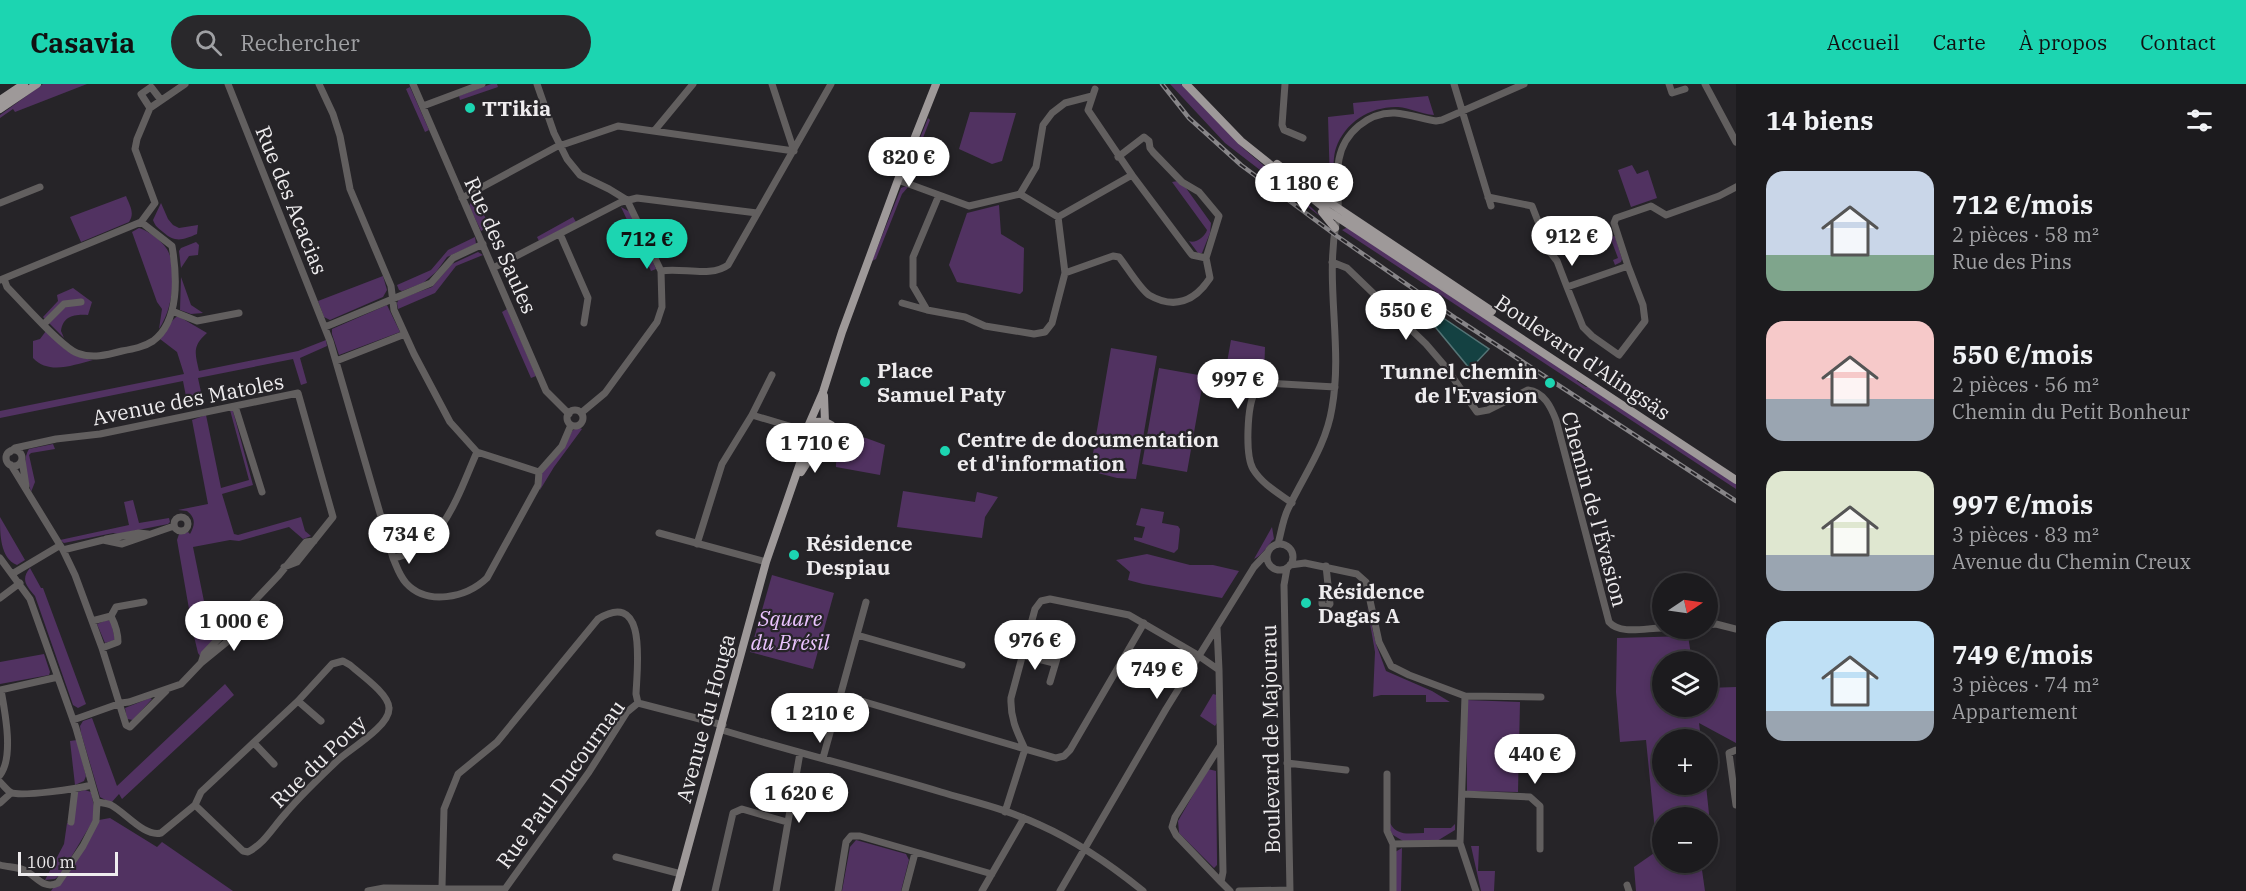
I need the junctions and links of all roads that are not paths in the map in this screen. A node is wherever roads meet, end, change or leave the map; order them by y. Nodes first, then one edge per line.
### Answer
1 (32, 84) edge
2 (185, 84) edge
3 (228, 84) edge
4 (319, 84) edge
5 (413, 84) edge
6 (482, 84) edge
7 (537, 84) edge
8 (693, 84) edge
9 (772, 84) edge
10 (831, 84) edge
11 (936, 84) edge
12 (1186, 84) edge
13 (1192, 84) edge
14 (1286, 84) edge
15 (1454, 84) edge
16 (1524, 84) edge
17 (1669, 84) edge
18 (1705, 84) edge
19 (1685, 89) dead end
20 (0, 100) edge
21 (161, 100) junction
22 (423, 106) junction
23 (0, 107) edge
24 (150, 108) junction
25 (1464, 111) junction
26 (655, 130) junction
27 (1303, 138) dead end
28 (1736, 142) edge
29 (560, 146) junction
30 (794, 151) junction
31 (1118, 156) junction
32 (1132, 175) junction
33 (898, 180) junction
34 (1338, 181) junction
35 (1293, 184) junction
36 (40, 187) dead end
37 (1736, 187) edge
38 (1314, 192) junction
39 (1020, 194) junction
40 (939, 195) junction
41 (1488, 197) junction
42 (462, 198) junction
43 (627, 200) junction
44 (0, 202) edge
45 (1491, 206) dead end
46 (757, 213) junction
47 (1337, 213) junction
48 (1058, 217) junction
49 (141, 222) junction
50 (1335, 228) junction
51 (560, 234) junction
52 (483, 244) junction
53 (1206, 258) junction
54 (1332, 262) junction
55 (1629, 266) junction
56 (493, 268) junction
57 (661, 272) junction
58 (1065, 273) junction
59 (2, 280) edge
60 (1567, 287) junction
61 (392, 298) junction
62 (81, 302) dead end
63 (902, 303) dead end
64 (927, 310) junction
65 (172, 311) junction
66 (239, 313) dead end
67 (584, 323) dead end
68 (44, 324) junction
69 (325, 327) junction
70 (405, 334) junction
71 (336, 361) junction
72 (772, 375) dead end
73 (1335, 387) junction
74 (823, 392) junction
75 (235, 406) junction
76 (581, 413) junction
77 (569, 414) junction
78 (752, 415) junction
79 (825, 422) junction
80 (571, 425) junction
81 (808, 429) junction
82 (807, 443) junction
83 (33, 444) junction
84 (815, 450) junction
85 (477, 452) junction
86 (4, 458) edge
87 (22, 458) junction
88 (10, 465) junction
89 (539, 472) junction
90 (1736, 474) edge
91 (1736, 480) edge
92 (794, 486) junction
93 (262, 492) dead end
94 (28, 495) junction
95 (1292, 502) junction
96 (174, 526) dead end
97 (659, 533) dead end
98 (697, 544) junction
99 (1282, 545) junction
100 (61, 548) junction
101 (1268, 552) junction
102 (1292, 554) junction
103 (0, 558) edge
104 (393, 558) junction
105 (766, 562) junction
106 (1305, 563) junction
107 (1269, 564) junction
108 (1326, 566) junction
109 (1254, 567) junction
110 (1285, 568) junction
111 (12, 574) junction
112 (20, 583) junction
113 (1329, 593) dead end
114 (0, 598) edge
115 (144, 602) dead end
116 (866, 602) dead end
117 (111, 616) junction
118 (92, 621) junction
119 (1144, 623) junction
120 (1718, 624) edge
121 (1217, 628) junction
122 (1652, 628) edge
123 (1736, 629) edge
124 (857, 634) junction
125 (102, 648) junction
126 (1022, 655) junction
127 (1058, 655) dead end
128 (1199, 656) junction
129 (1054, 663) junction
130 (962, 664) dead end
131 (1219, 670) junction
132 (58, 677) junction
133 (1050, 682) dead end
134 (0, 690) edge
135 (166, 690) junction
136 (841, 695) junction
137 (1465, 696) junction
138 (1541, 697) dead end
139 (298, 701) junction
140 (121, 703) junction
141 (638, 703) junction
142 (73, 720) junction
143 (321, 721) dead end
144 (722, 728) junction
145 (254, 743) junction
146 (1220, 746) junction
147 (1025, 749) junction
148 (1736, 750) edge
149 (800, 753) junction
150 (823, 758) junction
151 (1287, 763) junction
152 (274, 764) dead end
153 (1346, 770) dead end
154 (1387, 774) dead end
155 (0, 776) edge
156 (0, 782) edge
157 (92, 785) junction
158 (75, 789) junction
159 (11, 793) junction
160 (1462, 794) junction
161 (0, 802) edge
162 (97, 802) junction
163 (195, 805) junction
164 (1736, 805) edge
165 (1005, 812) junction
166 (1024, 818) junction
167 (71, 822) dead end
168 (787, 822) junction
169 (1460, 843) junction
170 (1393, 844) junction
171 (1085, 848) junction
172 (1540, 849) dead end
173 (915, 853) junction
174 (616, 856) dead end
175 (0, 866) edge
176 (681, 874) junction
177 (992, 874) junction
178 (1221, 882) junction
179 (442, 887) junction
180 (504, 890) edge
181 (368, 891) edge
182 (676, 891) edge
183 (715, 891) edge
184 (776, 891) edge
185 (838, 891) edge
186 (904, 891) edge
187 (982, 891) edge
188 (1060, 891) edge
189 (1143, 891) edge
190 (1230, 891) edge
191 (1239, 891) edge
192 (1290, 891) edge
193 (1393, 891) edge
194 (1476, 891) edge

1 - 20 main road
1 - 23 main road
2 - 21 street
3 - 69 street, Rue des Acacias
4 - 61 street
5 - 22 street, Rue des Saules
6 - 22 street
7 - 29 street
8 - 26 street
9 - 30 street
10 - 30 street
11 - 33 main road
12 - 35 main road, Boulevard d'Alingsäs
13 - 38 main road, Boulevard d'Alingsäs
14 - 27 street
15 - 25 street
16 - 25 street
17 - 19 street
18 - 28 street
21 - 24 street
21 - 24 street
22 - 42 street, Rue des Saules
24 - 49 street
25 - 34 street
25 - 41 street
26 - 29 street
26 - 30 street
29 - 42 street
29 - 43 street
30 - 46 street
31 - 32 street
31 - 39 street
31 - 53 street
32 - 48 street
32 - 53 street
33 - 40 street
33 - 74 main road
34 - 38 street
34 - 47 street
35 - 47 main road, Boulevard d'Alingsäs
35 - 50 main road
36 - 44 street
37 - 55 street
38 - 47 main road, Boulevard d'Alingsäs
39 - 40 street
39 - 48 street
40 - 64 street
41 - 45 street
41 - 60 street
42 - 52 street, Rue des Saules
43 - 46 street
43 - 51 street
43 - 57 street
46 - 57 street
47 - 50 street
47 - 90 main road, Boulevard d'Alingsäs
47 - 91 main road, Boulevard d'Alingsäs
48 - 58 street
49 - 59 street
49 - 65 street
50 - 54 street
51 - 56 street
51 - 67 street
52 - 56 street, Rue des Saules
52 - 61 street
53 - 58 street
54 - 73 street
54 - 122 street, Chemin de l'Évasion
55 - 60 street
55 - 60 street
56 - 77 street, Rue des Saules
57 - 76 street
58 - 64 street
59 - 68 street
61 - 69 street
61 - 70 street
62 - 68 street
63 - 64 street
65 - 66 street
65 - 68 street
69 - 71 street, Rue des Acacias
70 - 71 street
70 - 85 street
71 - 104 street, Rue des Acacias
72 - 78 street
73 - 95 street
73 - 95 street
74 - 79 main road
74 - 81 main road
75 - 83 street, Avenue des Matoles
75 - 93 street
75 - 135 street, Avenue des Matoles
76 - 77 street
76 - 80 street
77 - 80 street
78 - 81 street
78 - 98 street
79 - 81 main road
79 - 84 main road
80 - 89 street
81 - 82 main road
82 - 84 main road
82 - 92 main road
83 - 86 street, Avenue des Matoles
83 - 87 street
84 - 92 main road
85 - 89 street
85 - 104 street
86 - 87 street
86 - 88 street
87 - 88 street
87 - 94 street
88 - 94 street
89 - 104 street, Rue des Acacias
92 - 105 main road, Avenue du Houga
94 - 100 street
95 - 99 street
96 - 100 street
97 - 98 street
98 - 105 street
99 - 101 street
99 - 102 street
100 - 111 street
100 - 118 street
101 - 107 street
101 - 109 street
102 - 106 street
102 - 110 street
103 - 111 street
105 - 144 main road, Avenue du Houga
106 - 108 street
106 - 110 street
107 - 109 street
107 - 110 street
108 - 113 street
108 - 137 street
109 - 121 street
110 - 151 street, Boulevard de Majourau
111 - 112 street
112 - 114 street
112 - 132 street
115 - 117 street
116 - 124 street
117 - 118 street
117 - 125 street
118 - 125 street
119 - 126 street
119 - 128 street
119 - 147 street
120 - 123 street
121 - 128 street
121 - 131 street
124 - 130 street
124 - 136 street
125 - 140 street
126 - 129 street
126 - 147 street
127 - 129 street
128 - 131 street
128 - 171 street
129 - 133 street
131 - 146 street
132 - 134 street
132 - 142 street
134 - 155 street
135 - 140 street, Avenue des Matoles
135 - 140 street, Avenue des Matoles
136 - 147 street
136 - 150 street
137 - 138 street
137 - 160 street
139 - 143 street
139 - 145 street, Rue du Pouy
139 - 163 street, Rue du Pouy
140 - 142 street, Avenue des Matoles
141 - 144 street
141 - 179 street
141 - 180 street, Rue Paul Ducournau
142 - 157 street
144 - 149 street
144 - 176 main road, Avenue du Houga
145 - 152 street
145 - 163 street, Rue du Pouy
146 - 178 street
146 - 178 street
147 - 165 street
148 - 164 street
149 - 150 street
149 - 168 street
150 - 165 street
151 - 153 street
151 - 192 street, Boulevard de Majourau
154 - 170 street
156 - 159 street
157 - 158 street
157 - 162 street
158 - 159 street
158 - 167 street
159 - 161 street
160 - 169 street
160 - 172 street
162 - 163 street, Rue du Pouy
162 - 175 street
165 - 166 street
166 - 171 street
166 - 177 street
168 - 183 street
168 - 184 street
169 - 170 street
169 - 194 street
170 - 193 street
171 - 188 street
171 - 189 street
173 - 177 street
173 - 185 street
173 - 186 street
174 - 176 street
176 - 182 main road, Avenue du Houga
177 - 187 street
178 - 190 street
179 - 180 street, Rue Paul Ducournau
179 - 181 street, Rue Paul Ducournau
191 - 192 street

